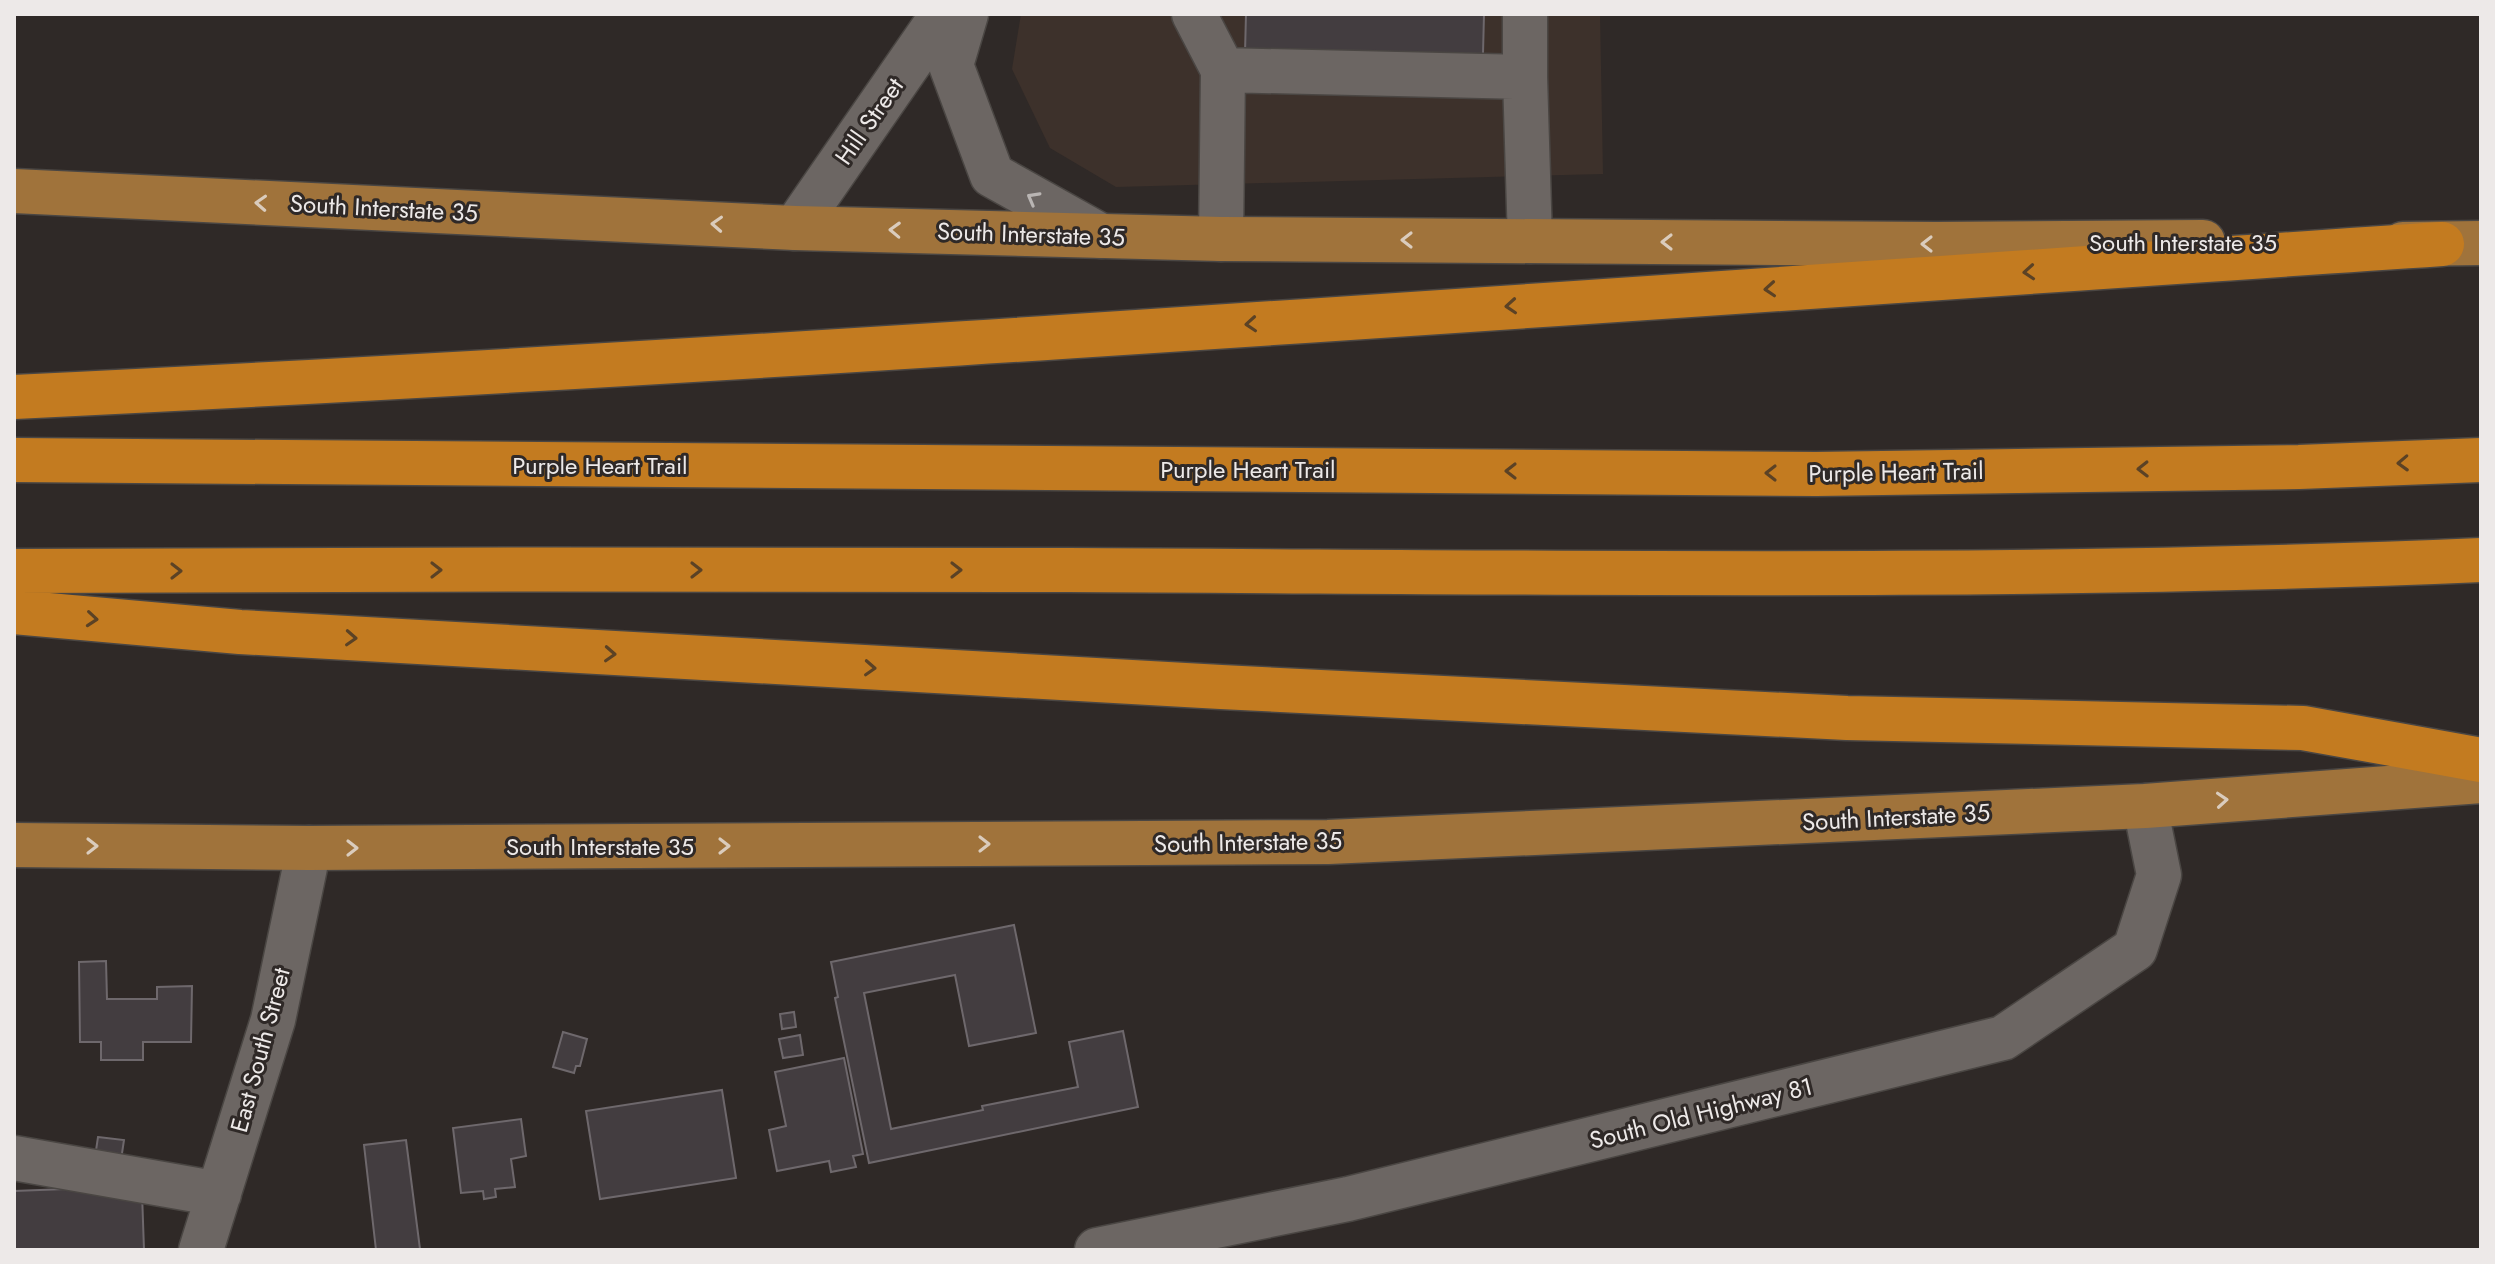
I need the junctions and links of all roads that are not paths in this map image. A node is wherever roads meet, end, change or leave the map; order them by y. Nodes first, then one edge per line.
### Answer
1 (943, 14) edge
2 (966, 14) edge
3 (1194, 14) edge
4 (1525, 14) edge
5 (1223, 70) junction
6 (1525, 77) junction
7 (14, 191) edge
8 (795, 228) junction
9 (1101, 236) junction
10 (1221, 239) junction
11 (1530, 241) junction
12 (2462, 243) edge
13 (14, 397) edge
14 (14, 460) edge
15 (2481, 460) edge
16 (2481, 560) edge
17 (14, 571) edge
18 (14, 612) edge
19 (2481, 760) edge
20 (2481, 781) edge
21 (2145, 806) junction
22 (14, 845) edge
23 (309, 848) junction
24 (14, 1158) edge
25 (219, 1194) junction
26 (201, 1250) edge
27 (1097, 1250) edge

1 - 8 street, Hill Street
9 -> 2 street
3 - 5 street
4 - 6 street
5 - 6 street
5 - 10 street
6 - 11 street
8 -> 7 main road, South Interstate 35
9 -> 8 main road, South Interstate 35
9 - 10 main road, South Interstate 35
11 -> 10 main road, South Interstate 35
12 -> 11 main road, South Interstate 35
12 -> 13 highway
15 -> 14 highway, Purple Heart Trail
17 -> 16 highway
18 -> 19 highway
21 -> 20 main road, South Interstate 35
23 -> 21 main road, South Interstate 35
21 - 27 street, South Old Highway 81
22 -> 23 main road, South Interstate 35
23 - 25 street, East South Street
24 - 25 street
25 - 26 street, East South Street

